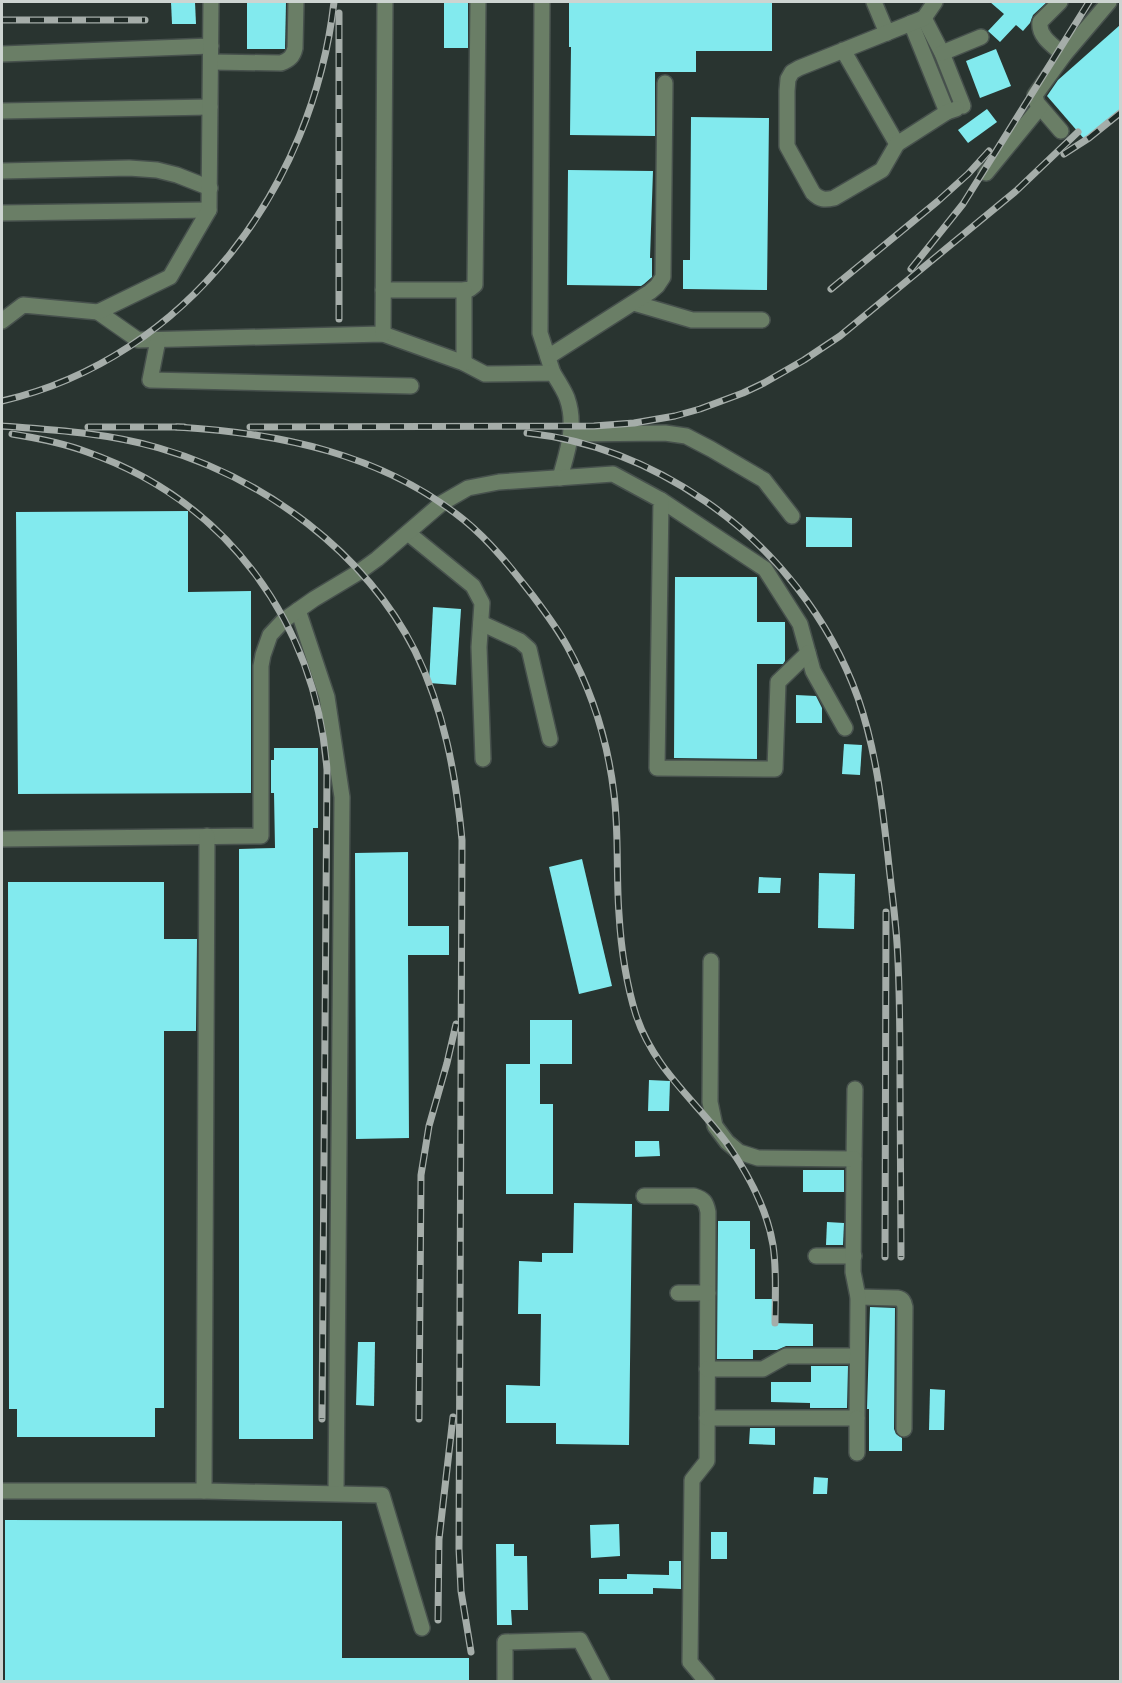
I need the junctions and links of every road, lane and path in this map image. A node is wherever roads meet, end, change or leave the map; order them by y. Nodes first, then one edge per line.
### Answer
1 (211, 2) edge
2 (296, 2) edge
3 (385, 2) edge
4 (478, 2) edge
5 (542, 2) edge
6 (874, 2) edge
7 (935, 2) edge
8 (1060, 2) edge
9 (1109, 2) edge
10 (917, 21) junction
11 (887, 33) junction
12 (981, 37) dead end
13 (211, 46) junction
14 (843, 50) junction
15 (942, 53) junction
16 (2, 54) edge
17 (1064, 55) junction
18 (211, 62) junction
19 (665, 83) dead end
20 (210, 107) junction
21 (1040, 107) junction
22 (2, 111) edge
23 (947, 112) junction
24 (1061, 131) dead end
25 (897, 144) junction
26 (2, 171) edge
27 (986, 173) dead end
28 (210, 188) junction
29 (209, 210) junction
30 (2, 213) edge
31 (383, 290) junction
32 (464, 290) junction
33 (633, 303) junction
34 (98, 312) junction
35 (762, 320) dead end
36 (2, 321) edge
37 (383, 334) junction
38 (158, 340) junction
39 (548, 357) junction
40 (464, 363) junction
41 (554, 373) junction
42 (411, 386) dead end
43 (571, 434) junction
44 (560, 478) junction
45 (661, 500) junction
46 (792, 516) dead end
47 (408, 532) junction
48 (298, 610) junction
49 (481, 623) junction
50 (808, 653) junction
51 (845, 728) dead end
52 (550, 740) dead end
53 (483, 759) dead end
54 (207, 836) junction
55 (2, 839) edge
56 (711, 961) dead end
57 (855, 1089) dead end
58 (854, 1159) junction
59 (644, 1196) dead end
60 (816, 1256) dead end
61 (854, 1256) junction
62 (678, 1293) dead end
63 (708, 1293) junction
64 (858, 1298) junction
65 (857, 1356) junction
66 (707, 1369) junction
67 (707, 1418) junction
68 (857, 1418) junction
69 (904, 1429) dead end
70 (857, 1453) dead end
71 (2, 1491) edge
72 (204, 1491) junction
73 (336, 1493) junction
74 (422, 1628) dead end
75 (505, 1682) edge
76 (602, 1682) edge
77 (707, 1682) edge

1 - 13 street
2 - 18 street
3 - 31 street
4 - 32 street
5 - 39 street
6 - 11 street
7 - 10 street
8 - 17 street
9 - 17 street
10 - 11 street
10 - 15 street
10 - 23 street
11 - 14 street
12 - 15 street
13 - 16 street
13 - 18 street
14 - 25 street
14 - 25 street
15 - 23 street
17 - 21 street
18 - 20 street
19 - 33 street
20 - 22 street
20 - 28 street
21 - 24 street
21 - 27 street
23 - 25 street
26 - 28 street
28 - 29 street
29 - 30 street
29 - 34 street
31 - 32 street
31 - 37 street
32 - 40 street
33 - 35 street
33 - 39 street
34 - 36 street
34 - 38 street
37 - 38 street
37 - 40 street
38 - 42 street
39 - 41 street
40 - 41 street
41 - 43 street
43 - 44 street
43 - 46 street
44 - 45 street
44 - 47 street
45 - 50 street
45 - 50 street
47 - 48 street
47 - 49 street
48 - 54 street
48 - 73 street
49 - 52 street
49 - 53 street
50 - 51 street
54 - 55 street
54 - 72 street
56 - 58 street
57 - 58 street
58 - 61 street
59 - 63 street
60 - 61 street
61 - 64 street
62 - 63 street
63 - 66 street
64 - 65 street
64 - 69 street
65 - 66 street
65 - 68 street
66 - 67 street
67 - 68 street
67 - 77 street
68 - 70 street
71 - 72 street
72 - 73 street
73 - 74 street
75 - 76 street

